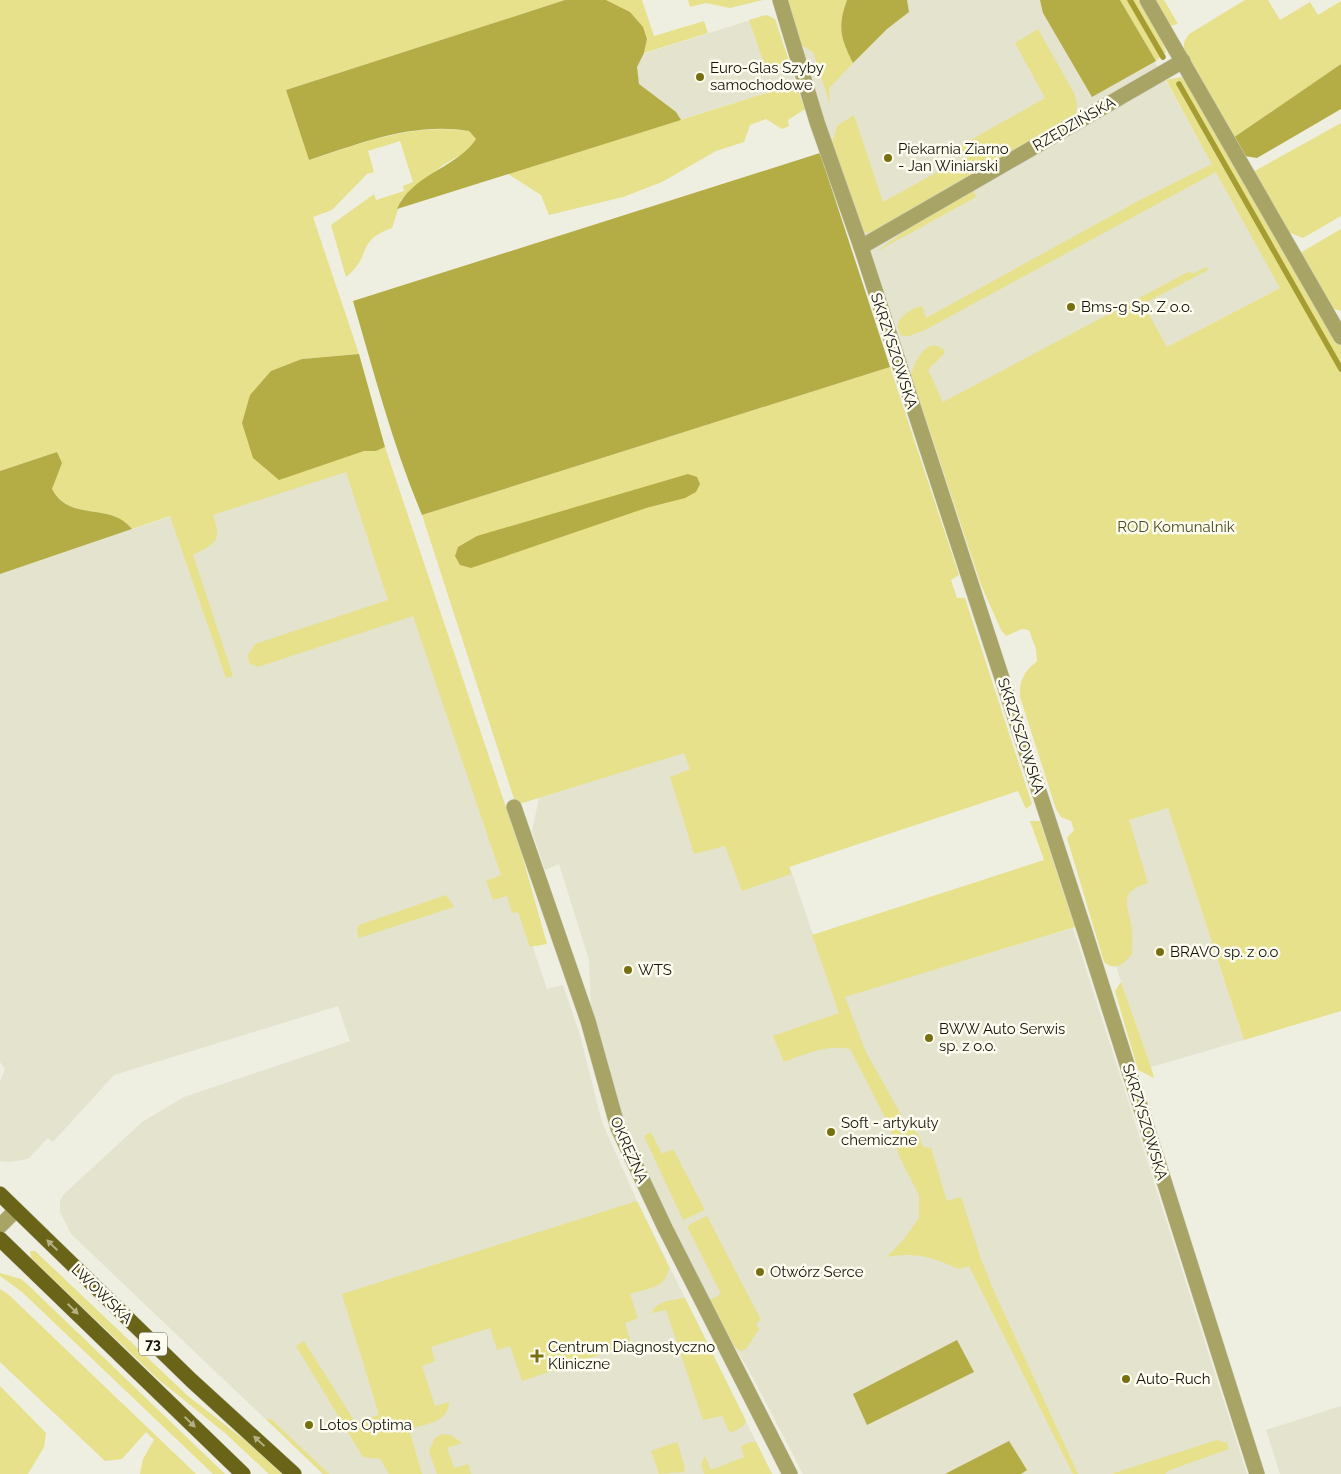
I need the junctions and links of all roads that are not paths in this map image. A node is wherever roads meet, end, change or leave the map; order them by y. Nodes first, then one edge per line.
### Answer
1 (780, 0) edge
2 (1147, 0) edge
3 (1184, 61) junction
4 (861, 247) junction
5 (1341, 337) edge
6 (514, 807) dead end
7 (0, 1194) edge
8 (16, 1210) junction
9 (0, 1226) edge
10 (0, 1239) edge
11 (243, 1474) edge
12 (294, 1474) edge
13 (790, 1474) edge
14 (1257, 1474) edge

1 - 4 street, SKRZYSZOWSKA
2 - 3 street
3 - 4 street, RZĘDZIŃSKA
3 - 5 street
4 - 14 street, SKRZYSZOWSKA
6 - 13 street, OKRĘŻNA
7 - 8 main road, LWOWSKA / 73
8 - 9 street
12 -> 8 main road, LWOWSKA / 73
10 -> 11 main road, LWOWSKA / 73

